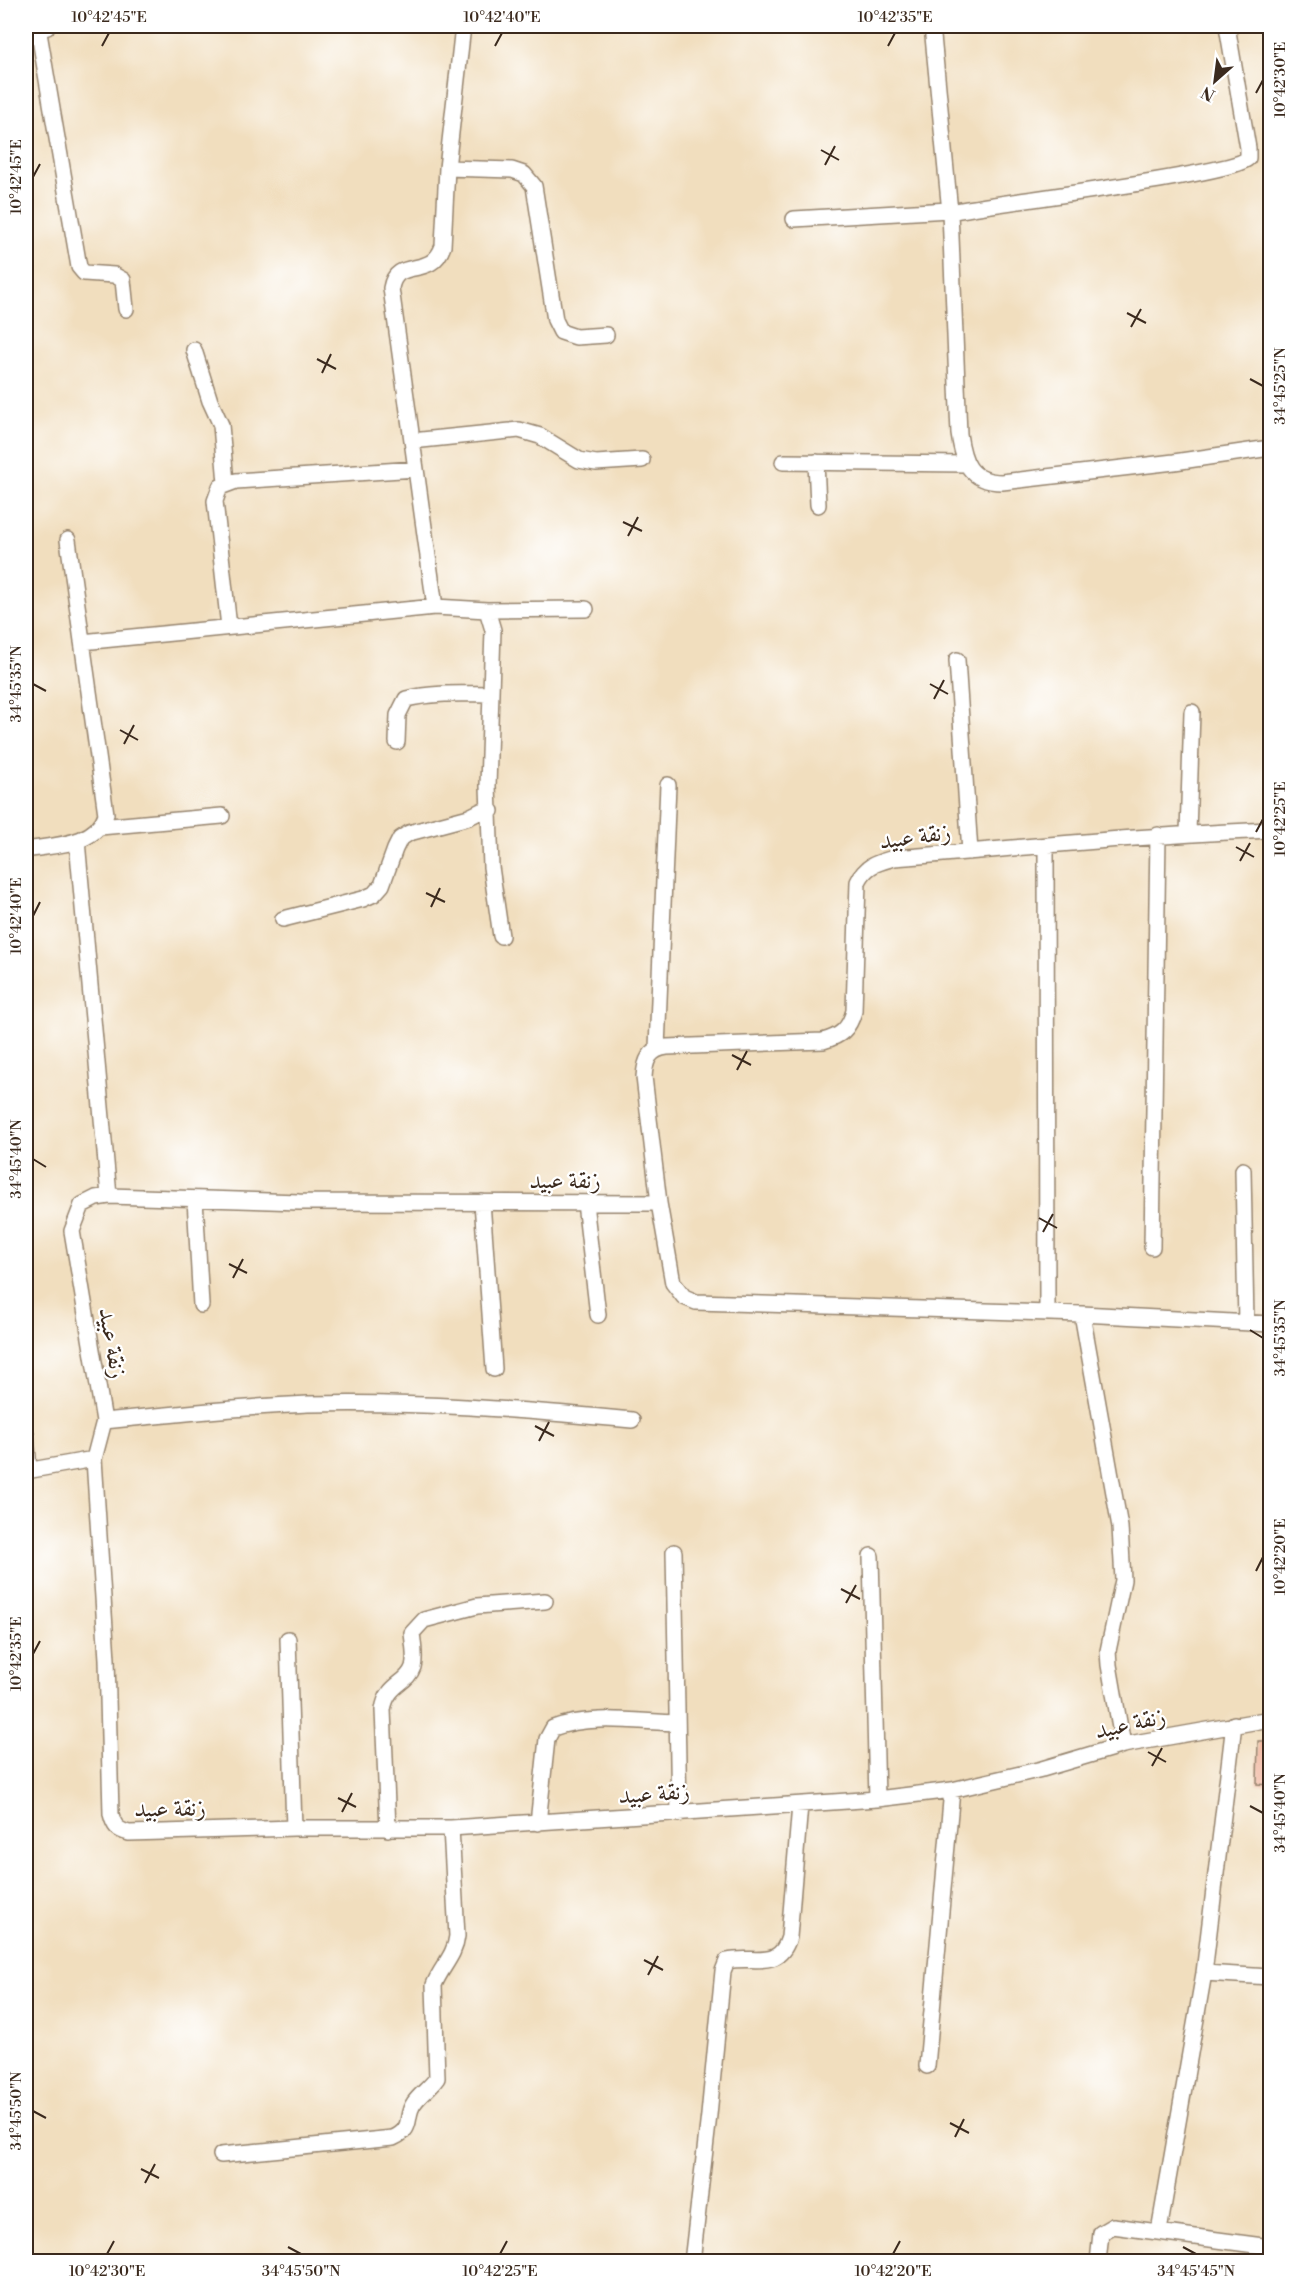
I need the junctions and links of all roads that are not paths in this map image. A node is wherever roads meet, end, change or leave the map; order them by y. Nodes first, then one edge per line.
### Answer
1 (463, 26) edge
2 (932, 26) edge
3 (1227, 26) edge
4 (36, 27) edge
5 (447, 168) junction
6 (949, 211) junction
7 (794, 219) dead end
8 (126, 309) dead end
9 (606, 335) dead end
10 (194, 350) dead end
11 (412, 441) junction
12 (1270, 448) edge
13 (642, 459) dead end
14 (783, 462) dead end
15 (816, 462) junction
16 (966, 464) junction
17 (416, 469) junction
18 (226, 483) junction
19 (818, 505) dead end
20 (68, 540) dead end
21 (435, 607) junction
22 (586, 609) dead end
23 (487, 610) junction
24 (229, 627) junction
25 (82, 642) junction
26 (957, 660) dead end
27 (491, 694) junction
28 (1192, 712) dead end
29 (398, 742) dead end
30 (668, 785) dead end
31 (491, 811) junction
32 (222, 816) dead end
33 (100, 827) junction
34 (1270, 830) edge
35 (1188, 833) junction
36 (1158, 835) junction
37 (77, 841) junction
38 (1046, 846) junction
39 (26, 850) edge
40 (970, 852) junction
41 (283, 919) dead end
42 (501, 936) dead end
43 (657, 1048) junction
44 (1243, 1170) dead end
45 (109, 1196) junction
46 (195, 1199) junction
47 (482, 1202) junction
48 (585, 1203) junction
49 (659, 1203) junction
50 (1152, 1247) dead end
51 (201, 1305) dead end
52 (1047, 1313) junction
53 (1082, 1314) junction
54 (598, 1316) dead end
55 (1246, 1323) junction
56 (1270, 1324) edge
57 (494, 1369) dead end
58 (632, 1420) dead end
59 (104, 1421) junction
60 (26, 1434) edge
61 (94, 1459) junction
62 (27, 1471) edge
63 (674, 1552) dead end
64 (871, 1556) dead end
65 (545, 1601) dead end
66 (288, 1639) dead end
67 (1270, 1719) edge
68 (677, 1723) junction
69 (1234, 1724) junction
70 (1123, 1745) junction
71 (952, 1790) junction
72 (877, 1799) junction
73 (800, 1805) junction
74 (679, 1814) junction
75 (538, 1823) junction
76 (294, 1828) junction
77 (451, 1828) junction
78 (388, 1829) junction
79 (1204, 1974) junction
80 (1270, 1977) edge
81 (927, 2066) dead end
82 (221, 2155) dead end
83 (1160, 2231) junction
84 (1270, 2247) edge
85 (692, 2262) edge
86 (1098, 2262) edge

1 - 5 street
2 - 6 street
3 - 6 street
4 - 8 street
5 - 9 street
5 - 11 street
6 - 7 street
6 - 16 street
10 - 18 street
11 - 13 street
11 - 17 street
12 - 16 street
14 - 15 street
15 - 16 street
15 - 19 street
17 - 18 street
17 - 21 street
18 - 24 street
20 - 25 street
21 - 23 street
21 - 24 street
22 - 23 street
23 - 27 street
24 - 25 street
25 - 33 street
26 - 40 street
27 - 29 street
27 - 31 street
28 - 35 street
30 - 43 street
31 - 41 street
31 - 42 street
32 - 33 street
33 - 37 street
34 - 35 street, زنقة عبيد
35 - 36 street, زنقة عبيد
36 - 38 street, زنقة عبيد
36 - 50 street
37 - 39 street
37 - 45 street
38 - 40 street, زنقة عبيد
38 - 52 street
40 - 43 street, زنقة عبيد
43 - 49 street
44 - 55 street
45 - 46 street, زنقة عبيد
45 - 59 street, زنقة عبيد
46 - 47 street, زنقة عبيد
46 - 51 street
47 - 48 street, زنقة عبيد
47 - 57 street
48 - 49 street, زنقة عبيد
48 - 54 street
49 - 52 street
52 - 53 street
53 - 55 street
53 - 70 street
55 - 56 street
58 - 59 street
59 - 61 street, زنقة عبيد
60 - 62 street
61 - 62 street
61 - 76 street, زنقة عبيد
63 - 68 street
64 - 72 street
65 - 78 street
66 - 76 street
67 - 69 street, زنقة عبيد
68 - 74 street
68 - 75 street
69 - 70 street, زنقة عبيد
69 - 79 street
70 - 71 street, زنقة عبيد
71 - 72 street, زنقة عبيد
71 - 81 street
72 - 73 street, زنقة عبيد
73 - 74 street, زنقة عبيد
73 - 85 street
74 - 75 street, زنقة عبيد
75 - 77 street, زنقة عبيد
76 - 78 street, زنقة عبيد
77 - 78 street, زنقة عبيد
77 - 82 street
79 - 80 street
79 - 83 street
83 - 84 street
83 - 86 street

